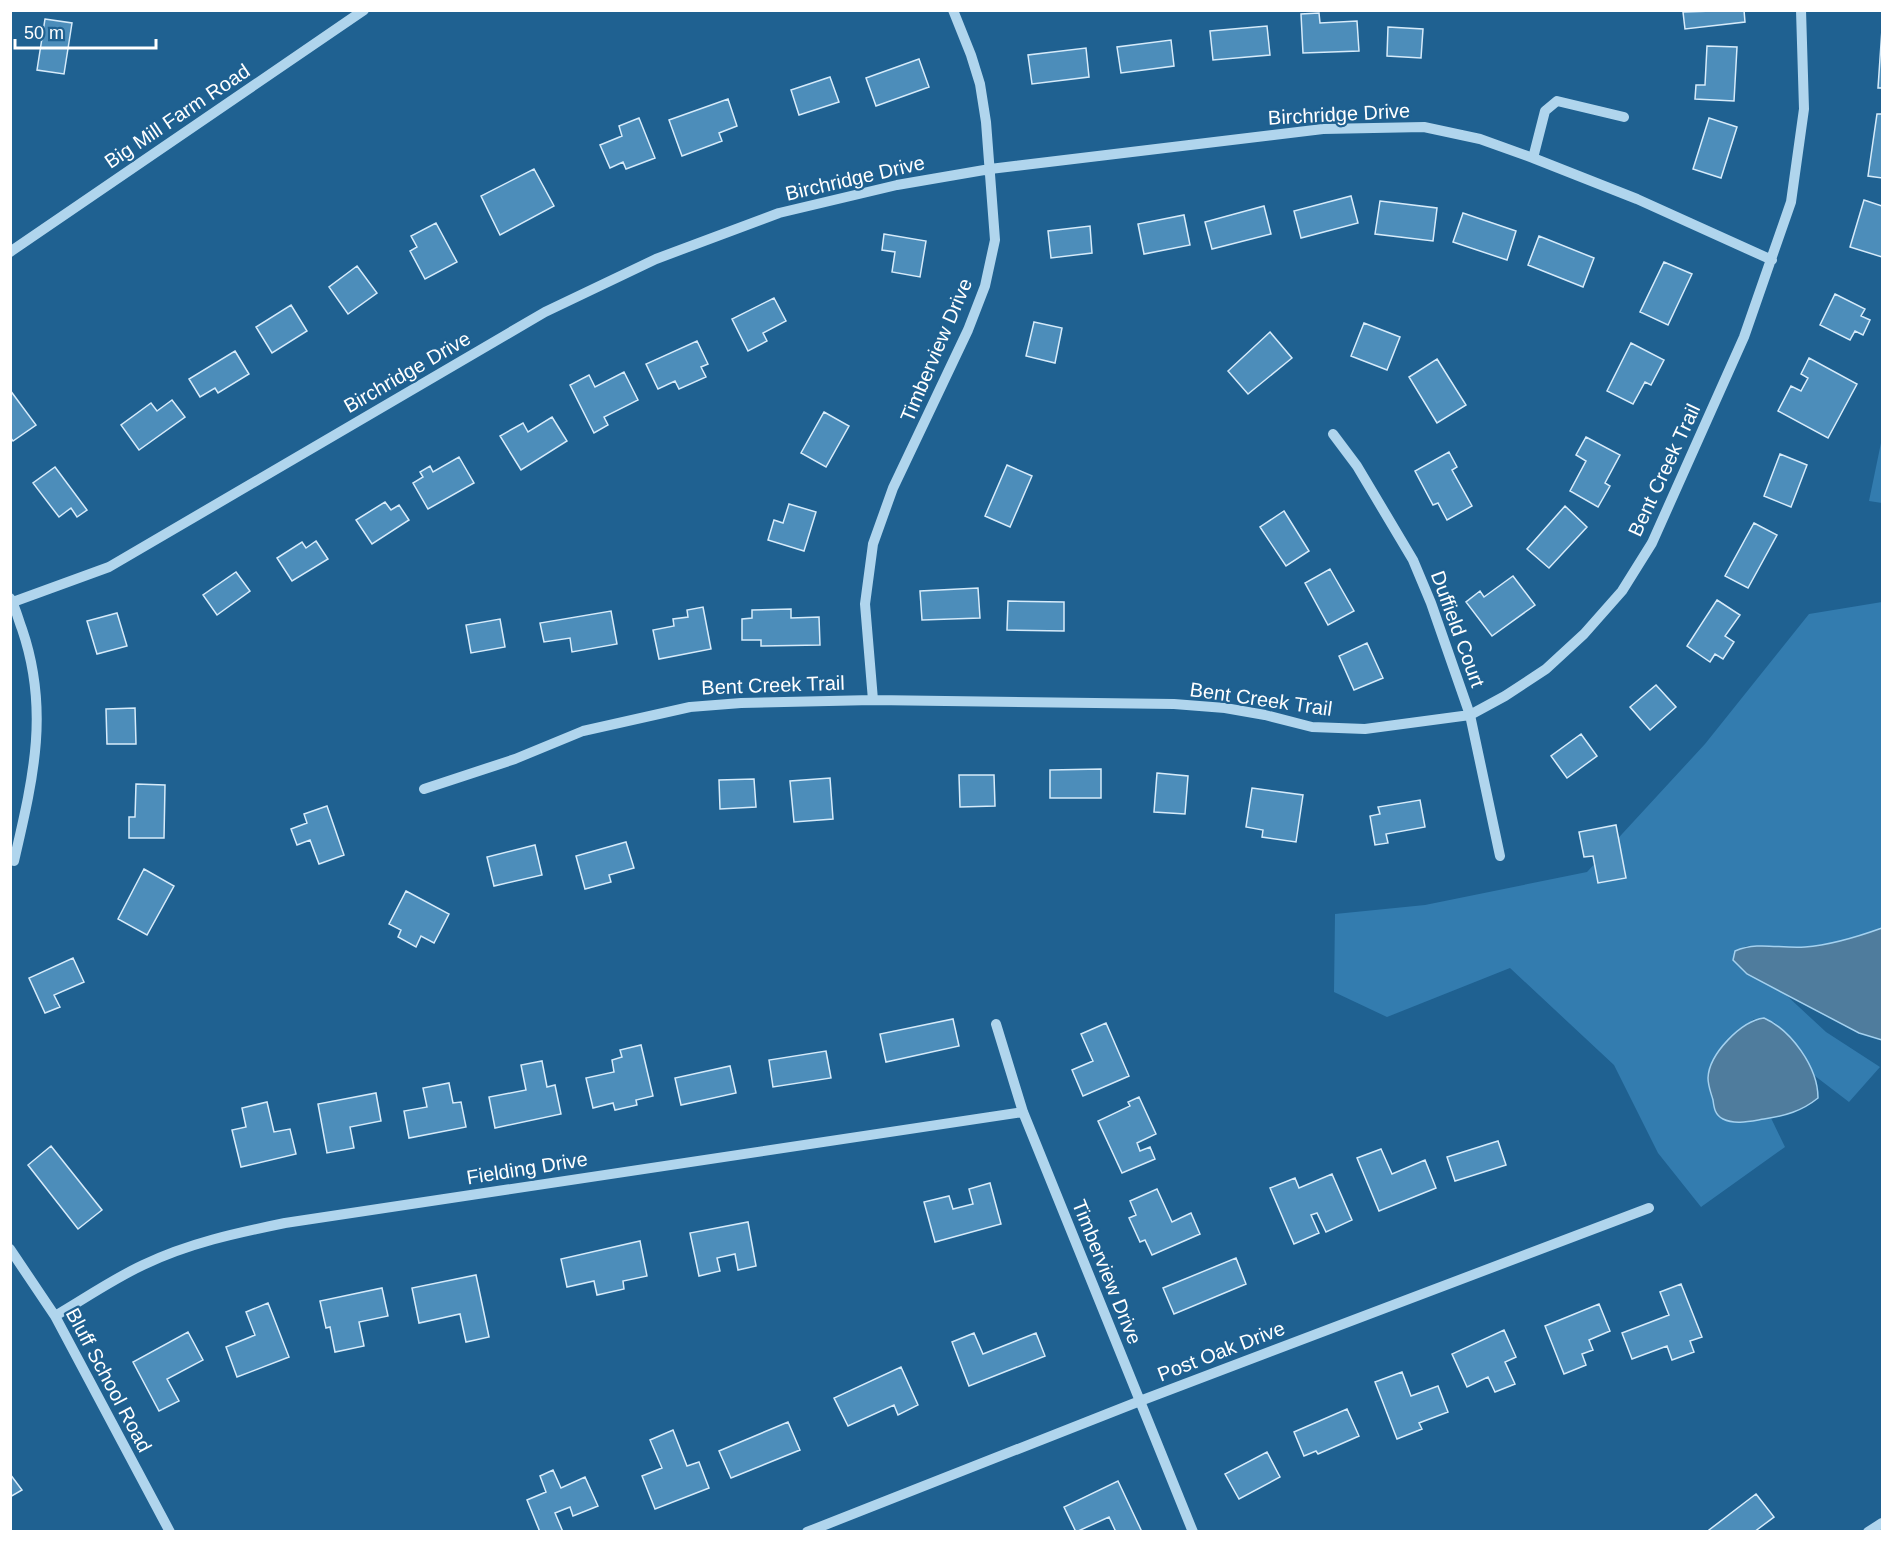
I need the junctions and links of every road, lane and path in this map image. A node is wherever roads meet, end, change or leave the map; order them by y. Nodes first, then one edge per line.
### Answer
1 (364, 10) edge
2 (953, 10) edge
3 (1802, 10) edge
4 (1624, 117) dead end
5 (1533, 158) junction
6 (990, 169) junction
7 (10, 252) edge
8 (1772, 260) junction
9 (1333, 434) dead end
10 (12, 600) edge
11 (873, 700) junction
12 (1470, 715) junction
13 (424, 789) dead end
14 (1500, 856) dead end
15 (14, 861) dead end
16 (996, 1024) dead end
17 (1023, 1112) junction
18 (1648, 1208) dead end
19 (10, 1249) edge
20 (55, 1316) junction
21 (1140, 1401) junction
22 (1882, 1523) edge
23 (171, 1532) edge
24 (807, 1532) edge
25 (1193, 1532) edge
26 (1868, 1532) edge

1 - 7 street, Big Mill Farm Road
2 - 6 street, Timberview Drive
3 - 8 street, Bent Creek Trail
4 - 5 street
5 - 6 street, Birchridge Drive
5 - 8 street, Birchridge Drive
6 - 10 street, Birchridge Drive
6 - 11 street, Timberview Drive
8 - 12 street, Bent Creek Trail
9 - 12 street, Duffield Court
10 - 15 street
11 - 12 street, Bent Creek Trail
11 - 13 street, Bent Creek Trail
12 - 14 street, Duffield Court
16 - 17 street, Timberview Drive
17 - 20 street, Fielding Drive
17 - 21 street, Timberview Drive
18 - 21 street, Post Oak Drive
19 - 20 street, Bluff School Road
20 - 23 street, Bluff School Road
21 - 24 street, Post Oak Drive
21 - 25 street, Timberview Drive
22 - 26 street

